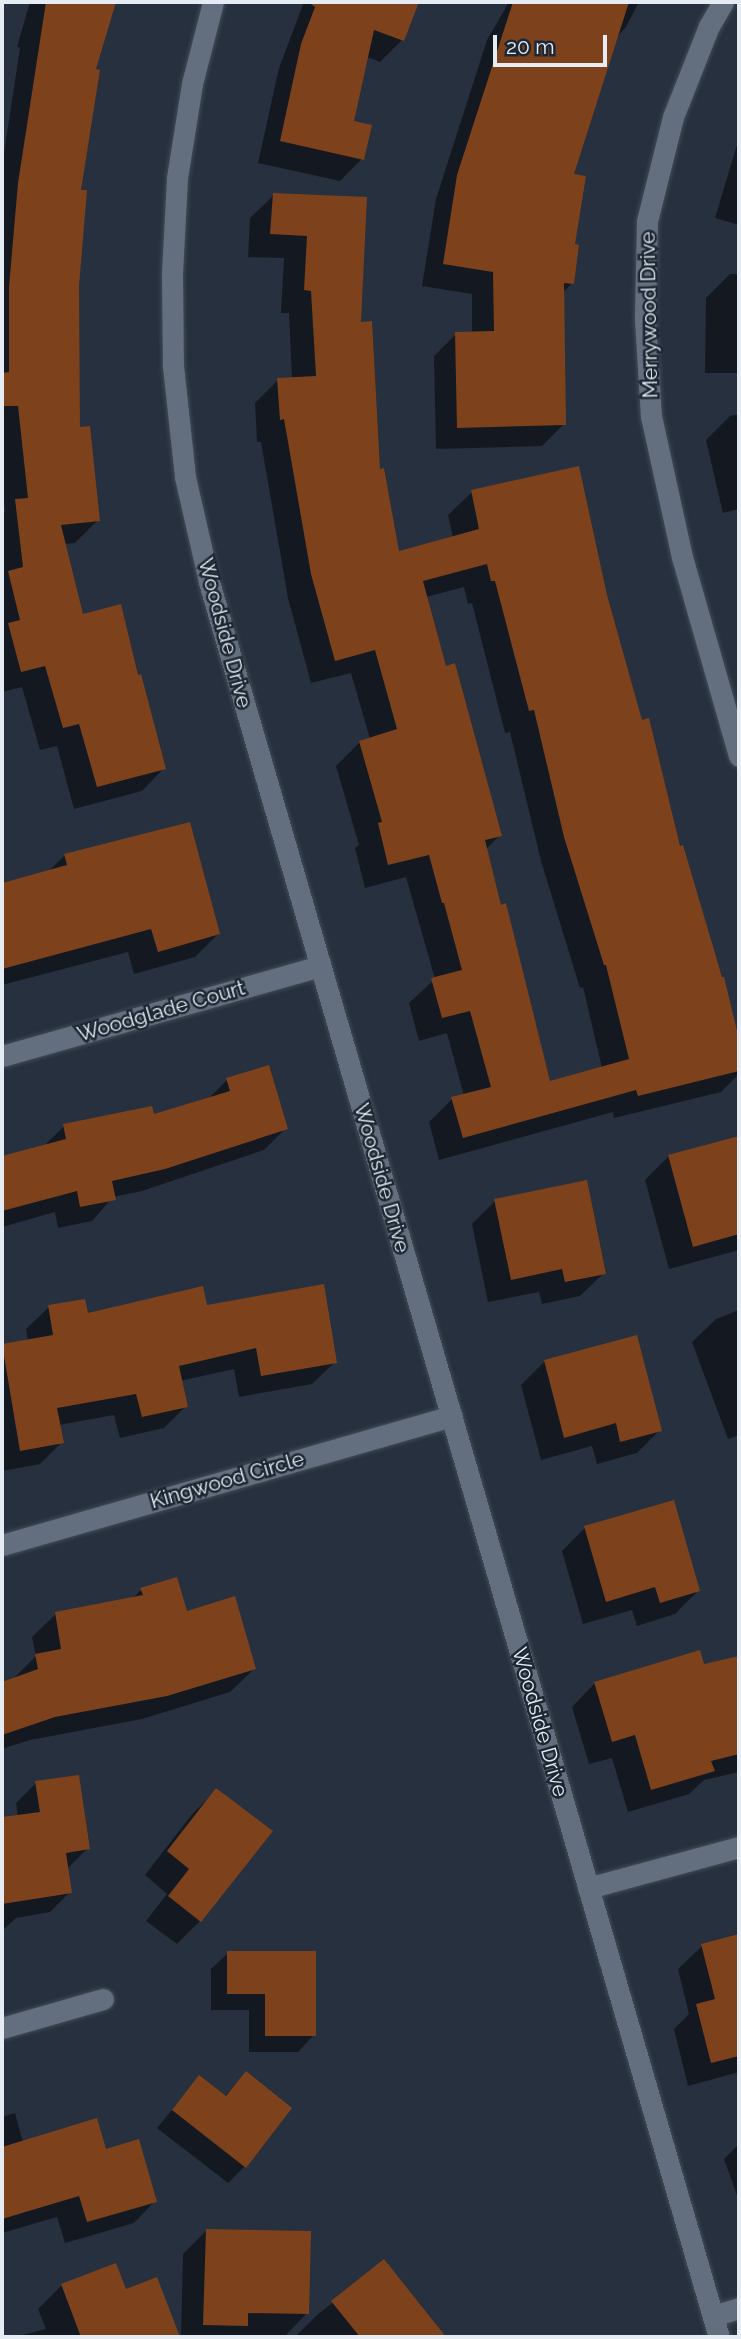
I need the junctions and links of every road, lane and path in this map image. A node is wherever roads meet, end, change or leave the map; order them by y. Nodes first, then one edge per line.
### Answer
1 (213, 2) edge
2 (723, 2) edge
3 (739, 756) edge
4 (320, 965) junction
5 (2, 1056) edge
6 (452, 1416) junction
7 (2, 1545) edge
8 (739, 1847) edge
9 (588, 1888) junction
10 (103, 1999) dead end
11 (2, 2028) edge
12 (739, 2308) edge
13 (713, 2316) junction
14 (719, 2337) edge

1 - 4 street, Woodside Drive
2 - 3 street, Merrywood Drive
4 - 5 street, Woodglade Court
4 - 6 street, Woodside Drive
6 - 7 street, Kingwood Circle
6 - 9 street, Woodside Drive
8 - 9 street
9 - 13 street, Woodside Drive
10 - 11 street
12 - 13 street
13 - 14 street, Woodside Drive

